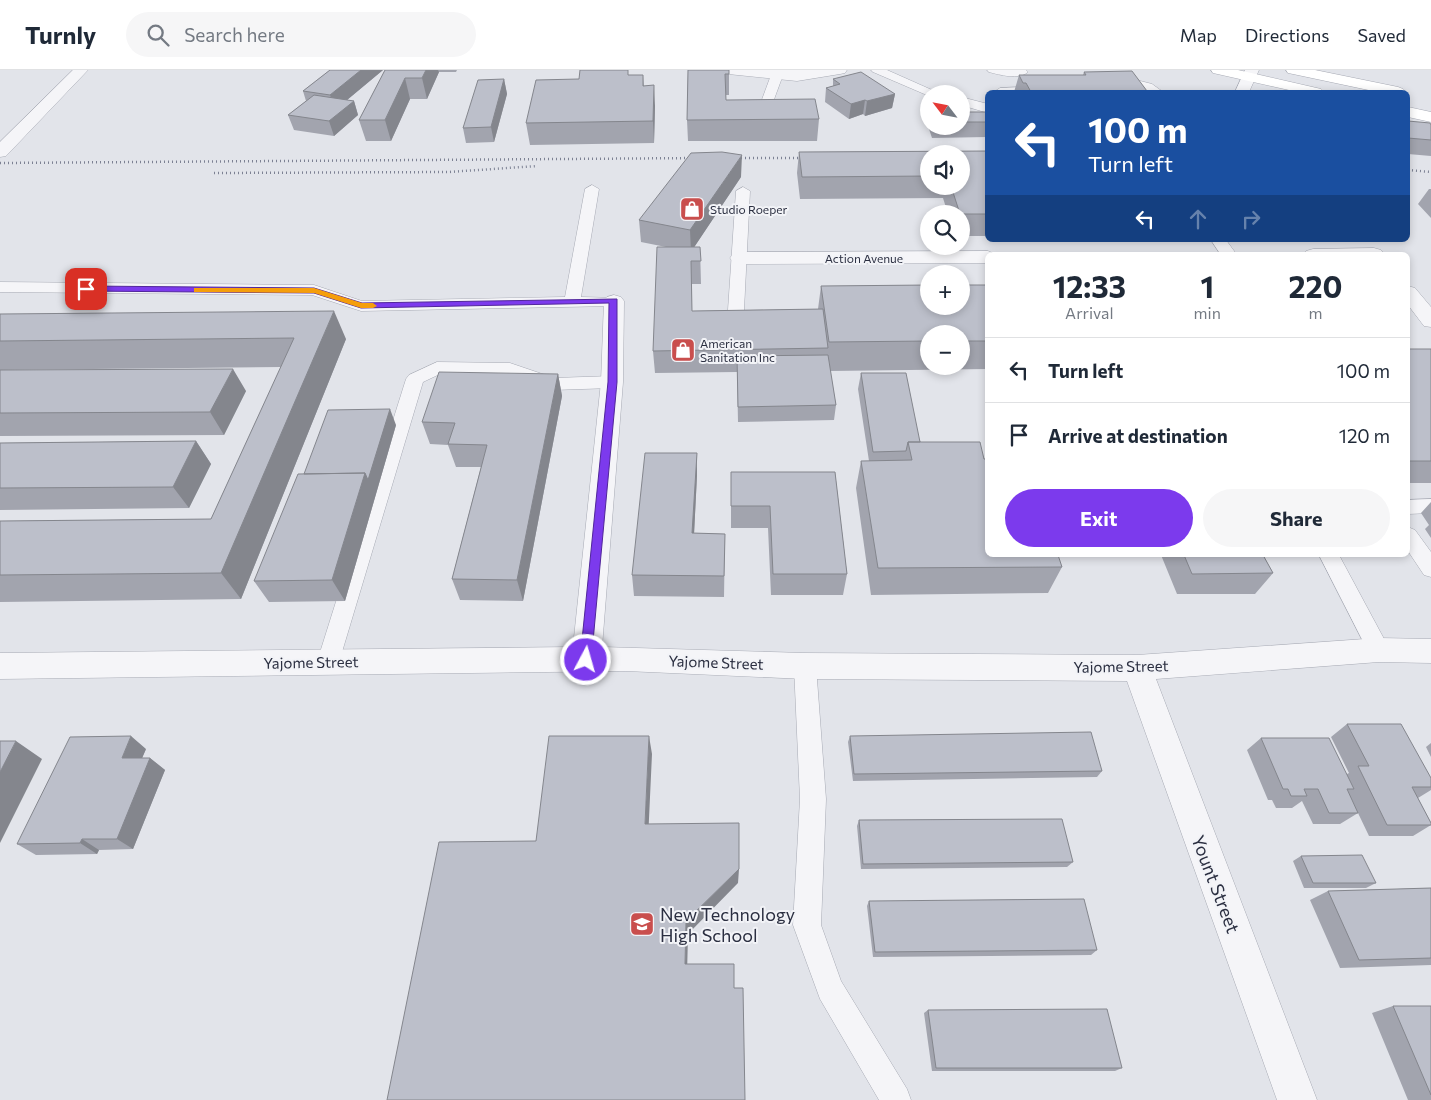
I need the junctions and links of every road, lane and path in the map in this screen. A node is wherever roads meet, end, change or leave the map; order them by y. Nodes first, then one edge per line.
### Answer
1 (81, 70) edge
2 (728, 70) edge
3 (840, 70) edge
4 (878, 70) edge
5 (993, 70) edge
6 (1218, 70) edge
7 (1293, 70) edge
8 (1022, 72) dead end
9 (1250, 73) edge
10 (777, 75) junction
11 (1107, 76) edge
12 (920, 88) edge
13 (1055, 89) edge
14 (1037, 90) edge
15 (1153, 90) edge
16 (1243, 90) edge
17 (1313, 90) edge
18 (1388, 90) edge
19 (985, 98) edge
20 (970, 102) edge
21 (974, 103) junction
22 (985, 108) edge
23 (1410, 112) edge
24 (763, 113) edge
25 (1431, 117) edge
26 (0, 152) edge
27 (592, 189) dead end
28 (743, 192) dead end
29 (1371, 250) edge
30 (1348, 252) edge
31 (985, 257) edge
32 (740, 258) junction
33 (0, 287) edge
34 (1410, 295) edge
35 (614, 301) joint
36 (572, 302) junction
37 (736, 310) edge
38 (1431, 321) edge
39 (612, 382) junction
40 (1410, 506) edge
41 (1431, 506) edge
42 (1410, 538) edge
43 (1330, 557) edge
44 (1431, 569) edge
45 (1379, 650) junction
46 (1431, 651) edge
47 (586, 660) junction
48 (328, 662) junction
49 (0, 666) edge
50 (805, 666) junction
51 (1137, 668) junction
52 (896, 1100) edge
53 (1297, 1100) edge

1 - 26 street
2 - 10 street
3 - 10 street
4 - 12 lane
5 - 8 lane
6 - 9 main road
7 - 18 main road
9 - 16 street
9 - 17 main road
10 - 24 lane
11 - 15 lane
13 - 14 lane
19 - 21 lane
20 - 21 lane
21 - 22 lane
23 - 25 main road
27 - 36 lane
28 - 32 lane
29 - 30 street
31 - 32 street, Action Avenue
32 - 37 lane
33 - 36 lane
34 - 38 street
35 - 36 lane
35 - 39 street
39 - 47 street
39 - 48 lane
40 - 41 lane
42 - 44 lane
43 - 45 lane
45 - 46 street, Yajome Street
45 - 51 street, Yajome Street
47 - 48 street, Yajome Street
47 - 50 street, Yajome Street
48 - 49 street, Yajome Street
50 - 51 street, Yajome Street
50 - 52 lane
51 - 53 street, Yount Street

